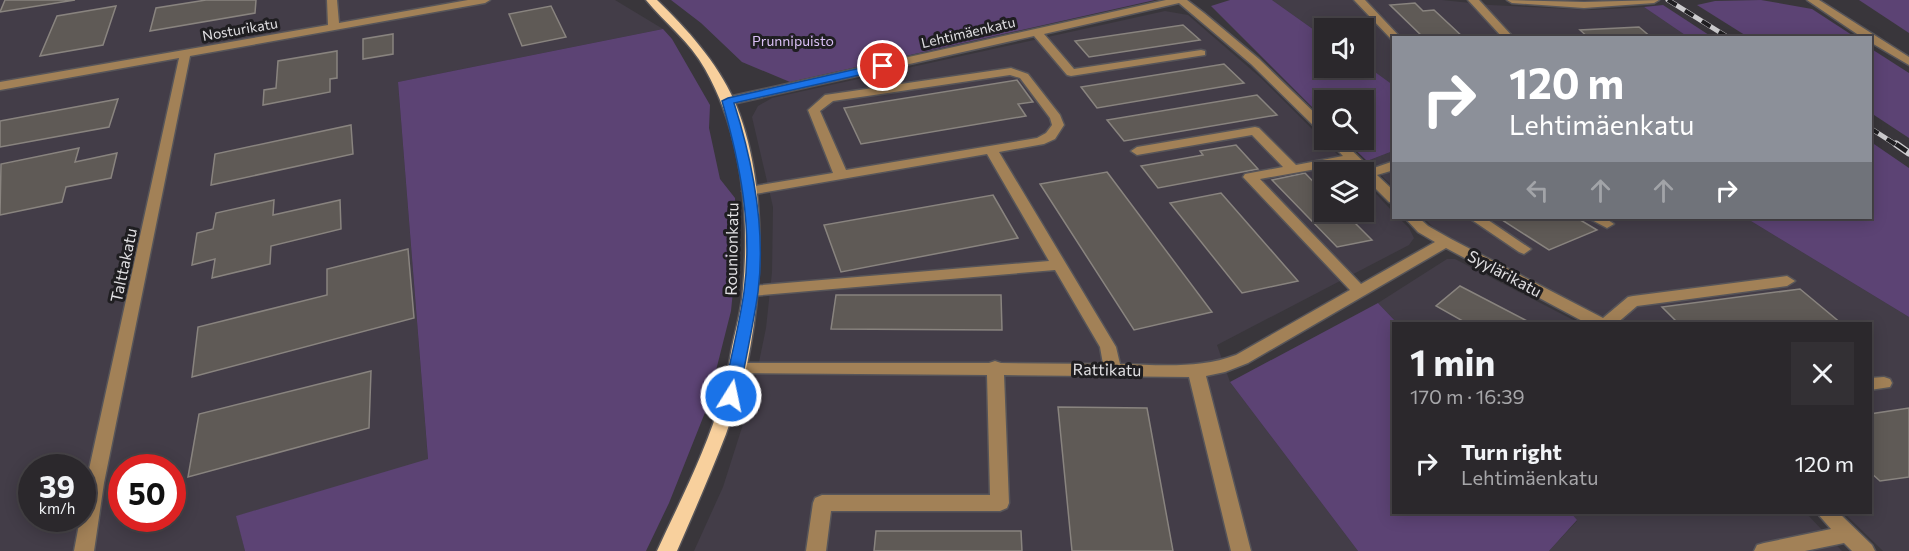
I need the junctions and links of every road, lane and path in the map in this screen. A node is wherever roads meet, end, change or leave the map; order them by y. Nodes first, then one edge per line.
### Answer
1 (332, 0) edge
2 (485, 0) edge
3 (651, 0) edge
4 (1180, 0) edge
5 (1359, 0) edge
6 (1473, 0) edge
7 (1512, 0) edge
8 (1654, 0) edge
9 (1812, 0) edge
10 (334, 27) junction
11 (1037, 32) junction
12 (1394, 36) edge
13 (1507, 36) edge
14 (1868, 36) edge
15 (1872, 38) edge
16 (1201, 53) dead end
17 (185, 54) junction
18 (1909, 62) edge
19 (0, 86) edge
20 (728, 101) junction
21 (1314, 119) edge
22 (991, 149) junction
23 (1344, 150) edge
24 (1137, 151) dead end
25 (1353, 159) junction
26 (1356, 162) edge
27 (1392, 166) edge
28 (1293, 169) junction
29 (1374, 172) edge
30 (841, 175) junction
31 (1374, 180) edge
32 (749, 191) junction
33 (1392, 197) edge
34 (1413, 219) edge
35 (1478, 219) edge
36 (1446, 242) junction
37 (1524, 249) dead end
38 (1059, 265) junction
39 (1787, 280) dead end
40 (751, 291) junction
41 (1360, 292) junction
42 (1599, 322) edge
43 (1606, 322) edge
44 (736, 367) junction
45 (995, 367) junction
46 (1113, 370) junction
47 (1196, 371) junction
48 (1828, 514) edge
49 (1848, 534) junction
50 (84, 551) edge
51 (667, 551) edge
52 (816, 551) edge
53 (1241, 551) edge
54 (1764, 551) edge
55 (1865, 551) edge

1 - 10 street
2 - 10 street, Nosturikatu
3 - 20 main road, Rounionkatu
4 - 11 street, Lehtimäenkatu
4 - 21 street
5 - 12 street
6 - 13 street
7 - 8 street
9 - 14 street
10 - 17 street, Nosturikatu
11 - 16 street
11 - 20 street, Lehtimäenkatu
15 - 18 street
17 - 19 street, Nosturikatu
17 - 50 street, Talttakatu
20 - 32 main road, Rounionkatu
22 - 30 street
22 - 30 street
22 - 38 street
23 - 25 street
24 - 28 street
25 - 26 street
25 - 28 street
27 - 29 street
28 - 41 street
30 - 32 street
31 - 33 street
32 - 40 main road, Rounionkatu
34 - 36 street, Syylärikatu
35 - 37 street
36 - 41 street, Rattikatu
36 - 42 street, Syylärikatu
38 - 40 street
38 - 46 street
39 - 43 street
40 - 44 main road, Rounionkatu
41 - 47 street, Rattikatu
44 - 45 street, Rattikatu
44 - 51 main road, Rounionkatu
45 - 46 street, Rattikatu
45 - 52 street
46 - 47 street, Rattikatu
47 - 53 street
48 - 49 street
49 - 54 street
49 - 55 street

